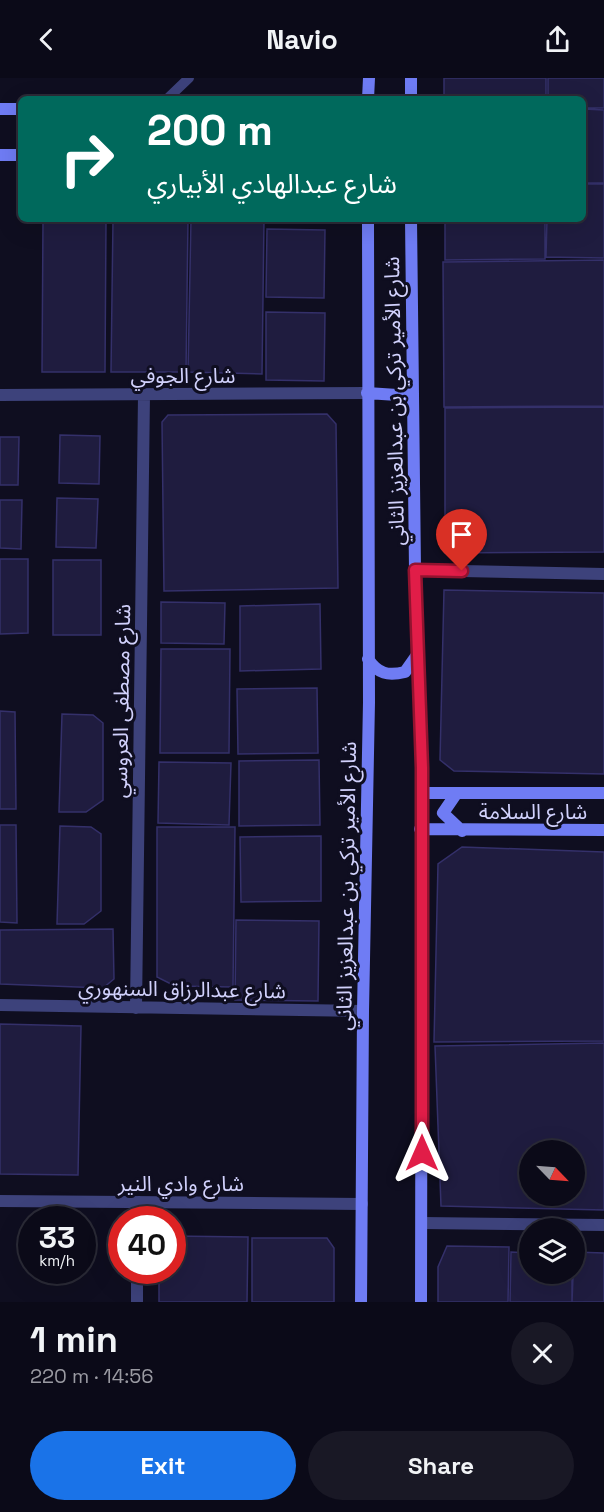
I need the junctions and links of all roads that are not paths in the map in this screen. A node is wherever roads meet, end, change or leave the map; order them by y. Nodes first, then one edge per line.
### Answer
1 (189, 78) edge
2 (369, 78) edge
3 (411, 78) edge
4 (170, 96) edge
5 (368, 96) edge
6 (411, 96) edge
7 (0, 109) edge
8 (18, 109) edge
9 (0, 155) edge
10 (18, 155) edge
11 (368, 222) edge
12 (411, 222) edge
13 (367, 393) junction
14 (0, 395) edge
15 (144, 395) junction
16 (412, 396) junction
17 (415, 570) junction
18 (604, 574) edge
19 (419, 652) junction
20 (368, 659) junction
21 (421, 793) junction
22 (604, 793) edge
23 (456, 794) junction
24 (420, 830) junction
25 (604, 830) edge
26 (462, 831) junction
27 (0, 1005) edge
28 (136, 1008) junction
29 (363, 1011) junction
30 (0, 1201) edge
31 (138, 1202) junction
32 (362, 1204) junction
33 (138, 1206) edge
34 (422, 1223) junction
35 (604, 1225) edge
36 (137, 1284) edge
37 (137, 1302) edge
38 (362, 1302) edge
39 (421, 1302) edge

1 - 4 lane
2 - 5 street
3 - 6 street
7 - 8 street
9 - 10 street
11 - 13 street, شارع الأمير تركي بن عبدالعزيز الثاني
12 - 16 street, شارع الأمير تركي بن عبدالعزيز الثاني
13 - 15 street, شارع الجوفي
13 - 16 street
13 - 20 street, شارع الأمير تركي بن عبدالعزيز الثاني
14 - 15 street, شارع الجوفي
15 - 28 street, شارع مصطفى العروسي
16 - 17 street, شارع الأمير تركي بن عبدالعزيز الثاني
17 - 18 street
17 - 19 street, شارع الأمير تركي بن عبدالعزيز الثاني
19 - 20 street
19 - 21 street, شارع الأمير تركي بن عبدالعزيز الثاني
20 - 29 street, شارع الأمير تركي بن عبدالعزيز الثاني
21 - 23 street
21 - 24 street, شارع الأمير تركي بن عبدالعزيز الثاني
22 - 23 street
23 - 26 street
24 - 26 street, شارع السلامة
24 - 34 street, شارع الأمير تركي بن عبدالعزيز الثاني
25 - 26 street, شارع السلامة
27 - 28 street, شارع عبدالرزاق السنهوري
28 - 29 street, شارع عبدالرزاق السنهوري
29 - 32 street, شارع الأمير تركي بن عبدالعزيز الثاني
30 - 31 street, شارع وادي النير
31 - 32 street, شارع وادي النير
31 - 33 street
32 - 38 street, شارع الأمير تركي بن عبدالعزيز الثاني
34 - 35 street
34 - 39 street, شارع الأمير تركي بن عبدالعزيز الثاني
36 - 37 street

